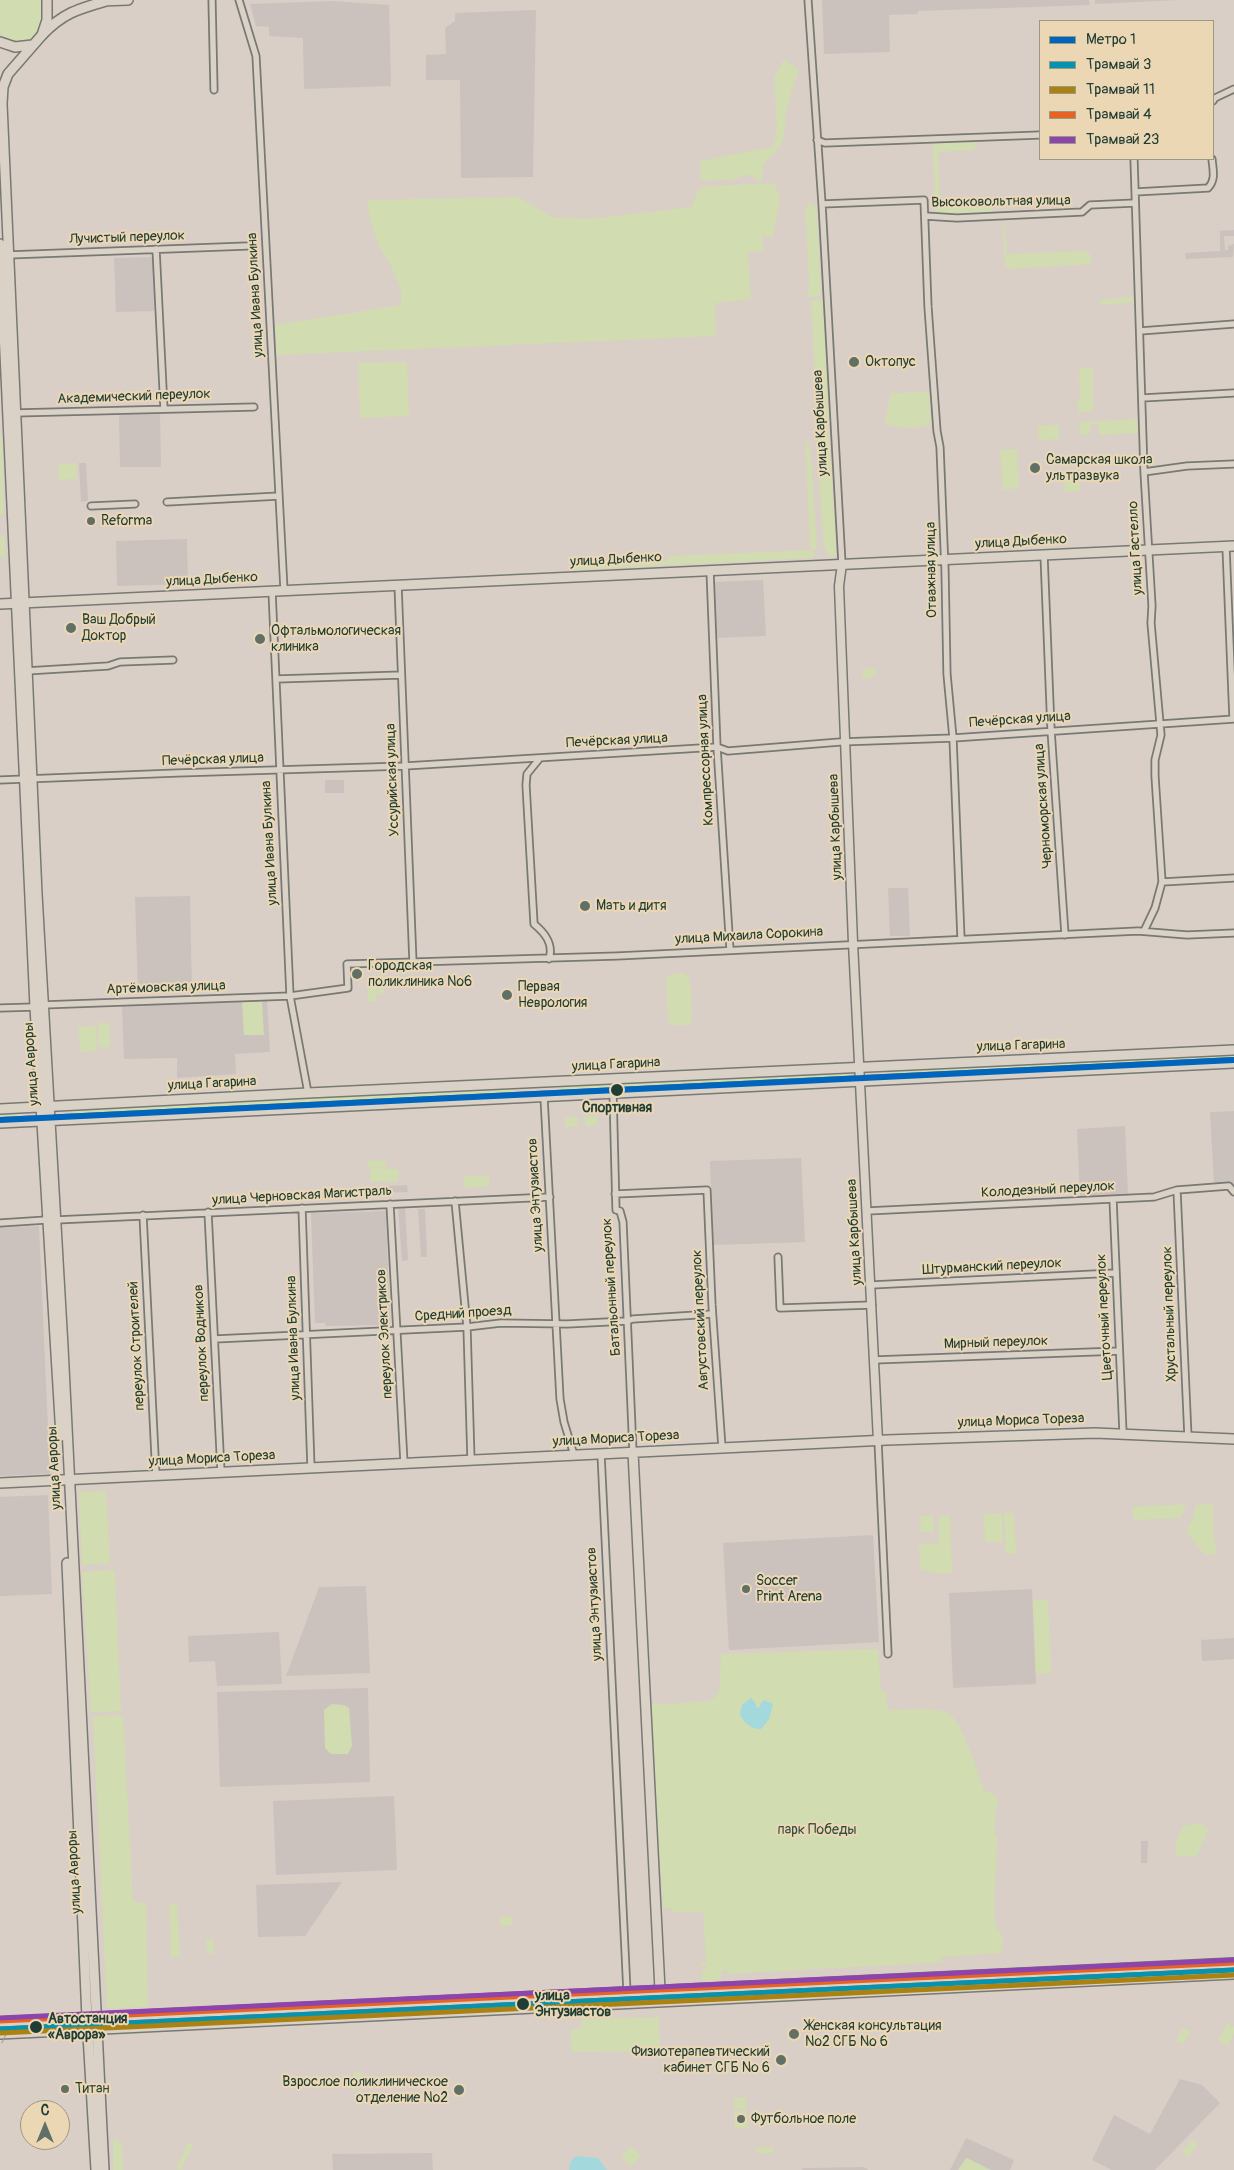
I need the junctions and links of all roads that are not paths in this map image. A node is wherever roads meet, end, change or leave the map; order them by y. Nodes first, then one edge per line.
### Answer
1 (47, 0) edge
2 (94, 0) edge
3 (128, 0) edge
4 (212, 0) edge
5 (239, 0) edge
6 (808, 0) edge
7 (106, 1) edge
8 (42, 35) junction
9 (0, 42) edge
10 (32, 45) junction
11 (1234, 88) edge
12 (214, 90) dead end
13 (1214, 100) edge
14 (1039, 135) edge
15 (817, 140) junction
16 (1134, 160) edge
17 (1212, 160) edge
18 (1135, 192) junction
19 (924, 200) joint
20 (1136, 203) junction
21 (822, 204) junction
22 (925, 216) junction
23 (0, 244) edge
24 (247, 246) dead end
25 (156, 249) junction
26 (8, 255) junction
27 (1234, 324) edge
28 (1140, 331) junction
29 (1234, 393) edge
30 (1142, 398) junction
31 (254, 407) dead end
32 (164, 409) junction
33 (16, 413) junction
34 (4, 426) edge
35 (1234, 464) edge
36 (1144, 472) junction
37 (279, 496) junction
38 (167, 502) dead end
39 (135, 504) dead end
40 (91, 506) dead end
41 (1230, 547) edge
42 (1148, 550) junction
43 (1044, 555) junction
44 (945, 559) junction
45 (842, 564) junction
46 (710, 570) junction
47 (398, 585) junction
48 (284, 590) junction
49 (272, 591) junction
50 (0, 604) edge
51 (20, 604) junction
52 (173, 660) dead end
53 (26, 671) junction
54 (401, 675) junction
55 (277, 679) junction
56 (1234, 719) edge
57 (1160, 724) junction
58 (1051, 730) junction
59 (953, 738) junction
60 (846, 742) junction
61 (717, 747) junction
62 (540, 758) junction
63 (405, 766) junction
64 (280, 770) junction
65 (28, 779) junction
66 (0, 780) edge
67 (1234, 878) edge
68 (1162, 882) junction
69 (1144, 931) junction
70 (1234, 934) edge
71 (1065, 935) junction
72 (961, 939) junction
73 (853, 943) junction
74 (730, 950) junction
75 (550, 959) junction
76 (413, 963) junction
77 (290, 996) junction
78 (34, 1006) junction
79 (0, 1008) edge
80 (1234, 1050) edge
81 (1234, 1063) edge
82 (888, 1066) junction
83 (860, 1068) junction
84 (889, 1080) junction
85 (861, 1081) junction
86 (543, 1082) junction
87 (308, 1093) junction
88 (613, 1093) junction
89 (544, 1097) junction
90 (44, 1107) junction
91 (0, 1109) edge
92 (45, 1121) junction
93 (0, 1123) edge
94 (1177, 1190) junction
95 (1234, 1192) edge
96 (615, 1194) junction
97 (550, 1197) junction
98 (1113, 1199) junction
99 (456, 1201) junction
100 (390, 1204) junction
101 (302, 1208) junction
102 (867, 1211) junction
103 (208, 1212) junction
104 (143, 1216) junction
105 (51, 1220) junction
106 (0, 1223) edge
107 (778, 1257) dead end
108 (1115, 1273) junction
109 (871, 1285) junction
110 (872, 1305) junction
111 (712, 1314) junction
112 (627, 1321) junction
113 (556, 1322) junction
114 (467, 1328) junction
115 (397, 1331) junction
116 (306, 1334) junction
117 (215, 1338) junction
118 (1119, 1351) junction
119 (874, 1360) junction
120 (1122, 1433) junction
121 (1188, 1437) junction
122 (1234, 1439) edge
123 (878, 1441) junction
124 (722, 1448) junction
125 (633, 1452) junction
126 (602, 1454) junction
127 (574, 1455) junction
128 (471, 1460) junction
129 (404, 1463) junction
130 (311, 1468) junction
131 (221, 1472) junction
132 (156, 1476) junction
133 (66, 1480) junction
134 (0, 1483) edge
135 (888, 1654) dead end
136 (1234, 1963) edge
137 (1234, 1974) edge
138 (660, 1990) junction
139 (627, 1992) junction
140 (91, 2018) junction
141 (0, 2022) edge
142 (92, 2030) junction
143 (0, 2034) edge
144 (96, 2170) edge
145 (104, 2170) edge

1 - 8 main road
2 - 7 main road
3 - 7 main road
4 - 12 street
5 - 37 street, улица Ивана Булкина
6 - 15 street, улица Карбышева
7 - 8 main road, улица Авроры
8 - 10 main road, улица Авроры
9 - 10 main road
10 - 26 main road, улица Авроры
11 - 13 street
14 - 15 street
15 - 21 street, улица Карбышева
16 - 18 street, улица Гастелло
17 - 18 street
18 - 20 street, улица Гастелло
19 - 21 street, Высоковольтная улица
19 - 22 street, Отважная улица
20 - 22 street, Высоковольтная улица
20 - 28 street, улица Гастелло
21 - 45 street, улица Карбышева
22 - 44 street, Отважная улица
23 - 34 main road, улица Авроры
24 - 25 street, Лучистый переулок
25 - 26 street, Лучистый переулок
25 - 32 street
26 - 33 main road, улица Авроры
27 - 28 street
28 - 30 street, улица Гастелло
29 - 30 street
30 - 36 street, улица Гастелло
31 - 32 street, Академический переулок
32 - 33 street, Академический переулок
33 - 51 main road, улица Авроры
34 - 51 main road, улица Авроры
35 - 36 street
36 - 42 street, улица Гастелло
37 - 38 street
37 - 48 street, улица Ивана Булкина
39 - 40 street
41 - 42 main road, улица Дыбенко
41 - 56 street
42 - 43 main road, улица Дыбенко
42 - 57 street, улица Гастелло
43 - 44 main road, улица Дыбенко
43 - 58 street, Черноморская улица
44 - 45 main road, улица Дыбенко
44 - 59 street, Отважная улица
45 - 46 main road, улица Дыбенко
45 - 60 street, улица Карбышева
46 - 47 main road, улица Дыбенко
46 - 61 street, Компрессорная улица
47 - 48 main road, улица Дыбенко
47 - 54 street, Уссурийская улица
48 - 49 main road, улица Дыбенко
49 - 51 main road, улица Дыбенко
49 - 55 street, улица Ивана Булкина
50 - 51 main road, улица Дыбенко
51 - 53 main road, улица Авроры
51 - 65 main road, улица Авроры
52 - 53 street
53 - 65 main road, улица Авроры
54 - 55 street
54 - 63 street, Уссурийская улица
55 - 64 street, улица Ивана Булкина
56 - 57 street, Печёрская улица
57 - 58 street, Печёрская улица
57 - 68 street, улица Гастелло
58 - 59 street, Печёрская улица
58 - 71 street, Черноморская улица
59 - 60 street, Печёрская улица
59 - 72 street, Отважная улица
60 - 61 street, Печёрская улица
60 - 73 street, улица Карбышева
61 - 62 street, Печёрская улица
61 - 74 street, Компрессорная улица
62 - 63 street, Печёрская улица
62 - 75 street
63 - 64 street, Печёрская улица
63 - 76 street, Уссурийская улица
64 - 65 street, Печёрская улица
64 - 77 street, улица Ивана Булкина
65 - 66 street, Печёрская улица
65 - 78 main road, улица Авроры
67 - 68 street
68 - 69 street, улица Гастелло
69 - 70 street, улица Михаила Сорокина
69 - 71 street, улица Михаила Сорокина
71 - 72 street, улица Михаила Сорокина
72 - 73 street, улица Михаила Сорокина
73 - 74 street, улица Михаила Сорокина
73 - 83 street, улица Карбышева
74 - 75 street, улица Михаила Сорокина
75 - 76 street, улица Михаила Сорокина
76 - 77 street, улица Михаила Сорокина
77 - 78 street, Артёмовская улица
77 - 87 street, улица Ивана Булкина
78 - 79 street, Артёмовская улица
78 - 90 main road, улица Авроры
80 - 82 main road, улица Гагарина
81 - 84 main road, улица Гагарина
82 - 83 main road, улица Гагарина
82 - 84 main road
83 - 85 street, улица Карбышева
83 - 86 main road, улица Гагарина
84 - 85 main road, улица Гагарина
85 - 88 main road, улица Гагарина
85 - 102 street, улица Карбышева
86 - 87 main road, улица Гагарина
86 - 89 main road, улица Энтузиастов
87 - 90 main road, улица Гагарина
88 - 89 main road, улица Гагарина
88 - 96 street, Батальонный переулок
89 - 92 main road, улица Гагарина
89 - 97 street, улица Энтузиастов
90 - 91 main road, улица Гагарина
90 - 92 main road, улица Авроры
92 - 93 main road, улица Гагарина
92 - 105 main road, улица Авроры
94 - 95 street, Колодезный переулок
94 - 98 street, Колодезный переулок
94 - 121 street, Хрустальный переулок
96 - 111 street, Августовский переулок
96 - 112 street, Батальонный переулок
97 - 99 street, улица Черновская Магистраль
97 - 113 street, улица Энтузиастов
98 - 102 street, Колодезный переулок
98 - 108 street, Цветочный переулок
99 - 100 street, улица Черновская Магистраль
99 - 114 street
100 - 101 street, улица Черновская Магистраль
100 - 115 street, переулок Электриков
101 - 103 street, улица Черновская Магистраль
101 - 116 street, улица Ивана Булкина
102 - 109 street, улица Карбышева
103 - 104 street, улица Черновская Магистраль
103 - 117 street, переулок Водников
104 - 105 street, улица Черновская Магистраль
104 - 132 street, переулок Строителей
105 - 106 street, улица Черновская Магистраль
105 - 133 main road, улица Авроры
107 - 110 street
108 - 109 street, Штурманский переулок
108 - 118 street, Цветочный переулок
109 - 110 street, улица Карбышева
110 - 119 street, улица Карбышева
111 - 112 street, Средний проезд
111 - 124 street, Августовский переулок
112 - 113 street, Средний проезд
112 - 125 street, Батальонный переулок
113 - 114 street, Средний проезд
113 - 127 street, улица Энтузиастов
114 - 115 street, Средний проезд
114 - 128 street
115 - 116 street, Средний проезд
115 - 129 street, переулок Электриков
116 - 117 street, Средний проезд
116 - 130 street, улица Ивана Булкина
117 - 131 street, переулок Водников
118 - 119 street, Мирный переулок
118 - 120 street, Цветочный переулок
119 - 123 street, улица Карбышева
120 - 121 main road, улица Мориса Тореза
120 - 123 main road, улица Мориса Тореза
121 - 122 main road, улица Мориса Тореза
123 - 124 main road, улица Мориса Тореза
123 - 135 street, улица Карбышева
124 - 125 main road, улица Мориса Тореза
125 - 126 main road, улица Мориса Тореза
125 - 138 main road
126 - 127 main road, улица Мориса Тореза
126 - 139 street, улица Энтузиастов
127 - 128 main road, улица Мориса Тореза
128 - 129 main road, улица Мориса Тореза
129 - 130 main road, улица Мориса Тореза
130 - 131 main road, улица Мориса Тореза
131 - 132 main road, улица Мориса Тореза
132 - 133 main road, улица Мориса Тореза
133 - 134 main road, улица Мориса Тореза
133 - 140 main road, улица Авроры
136 - 138 main road
137 - 142 main road
138 - 139 main road
139 - 140 main road
140 - 141 main road
140 - 142 main road, улица Авроры
142 - 143 main road
142 - 144 main road, улица Авроры
142 - 145 main road, улица Авроры

